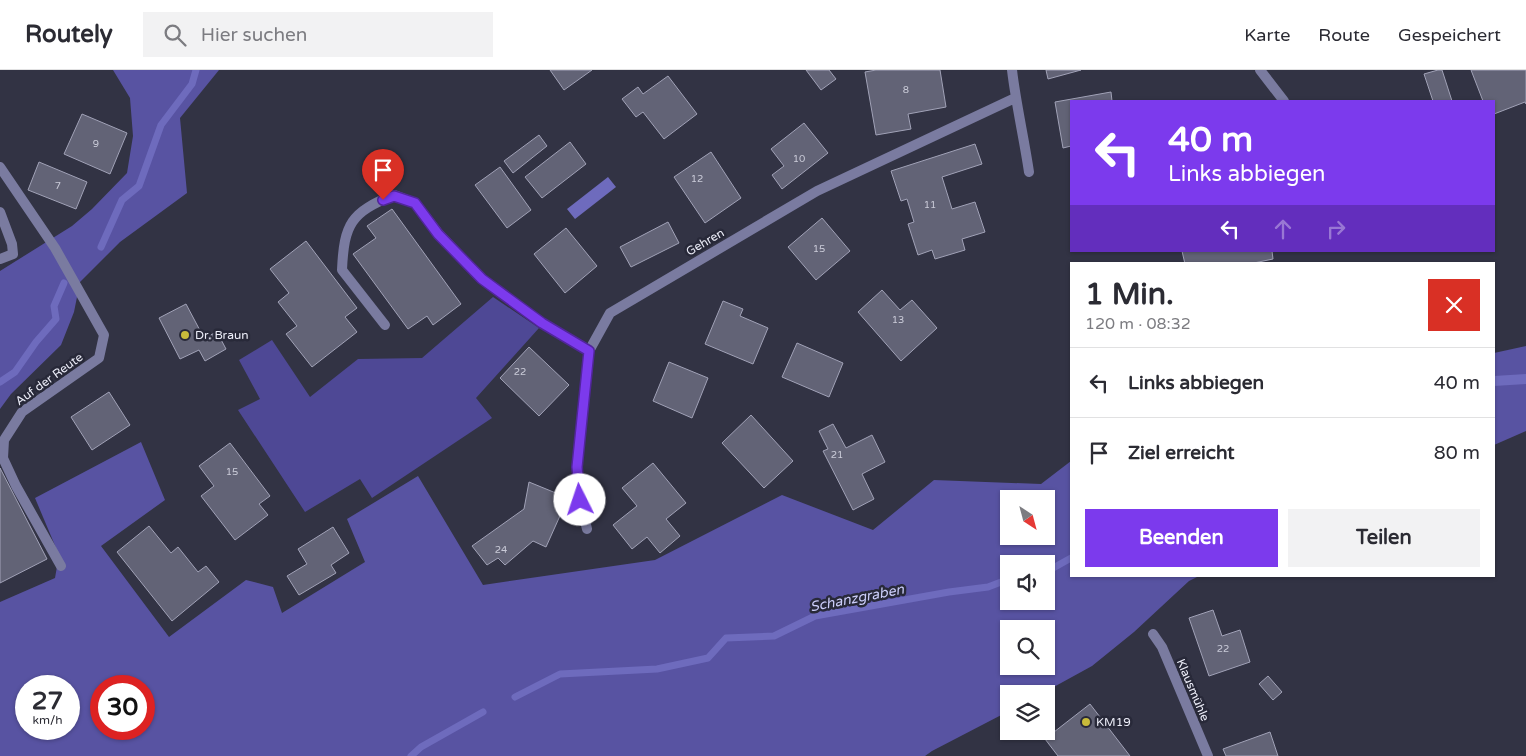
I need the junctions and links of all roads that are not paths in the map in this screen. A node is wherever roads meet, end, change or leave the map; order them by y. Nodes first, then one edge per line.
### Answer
1 (1012, 70) edge
2 (1260, 70) edge
3 (1015, 98) junction
4 (1283, 100) edge
5 (0, 167) edge
6 (1029, 172) dead end
7 (0, 212) edge
8 (0, 259) edge
9 (385, 325) dead end
10 (589, 351) junction
11 (587, 529) dead end
12 (61, 566) dead end
13 (1154, 634) dead end
14 (1208, 756) edge

1 - 3 street
2 - 4 street
3 - 6 street
3 - 10 street, Gehren
5 - 12 street, Auf der Reute
7 - 8 street
9 - 10 street
10 - 11 street, Gehren
13 - 14 street, Klausmühle

